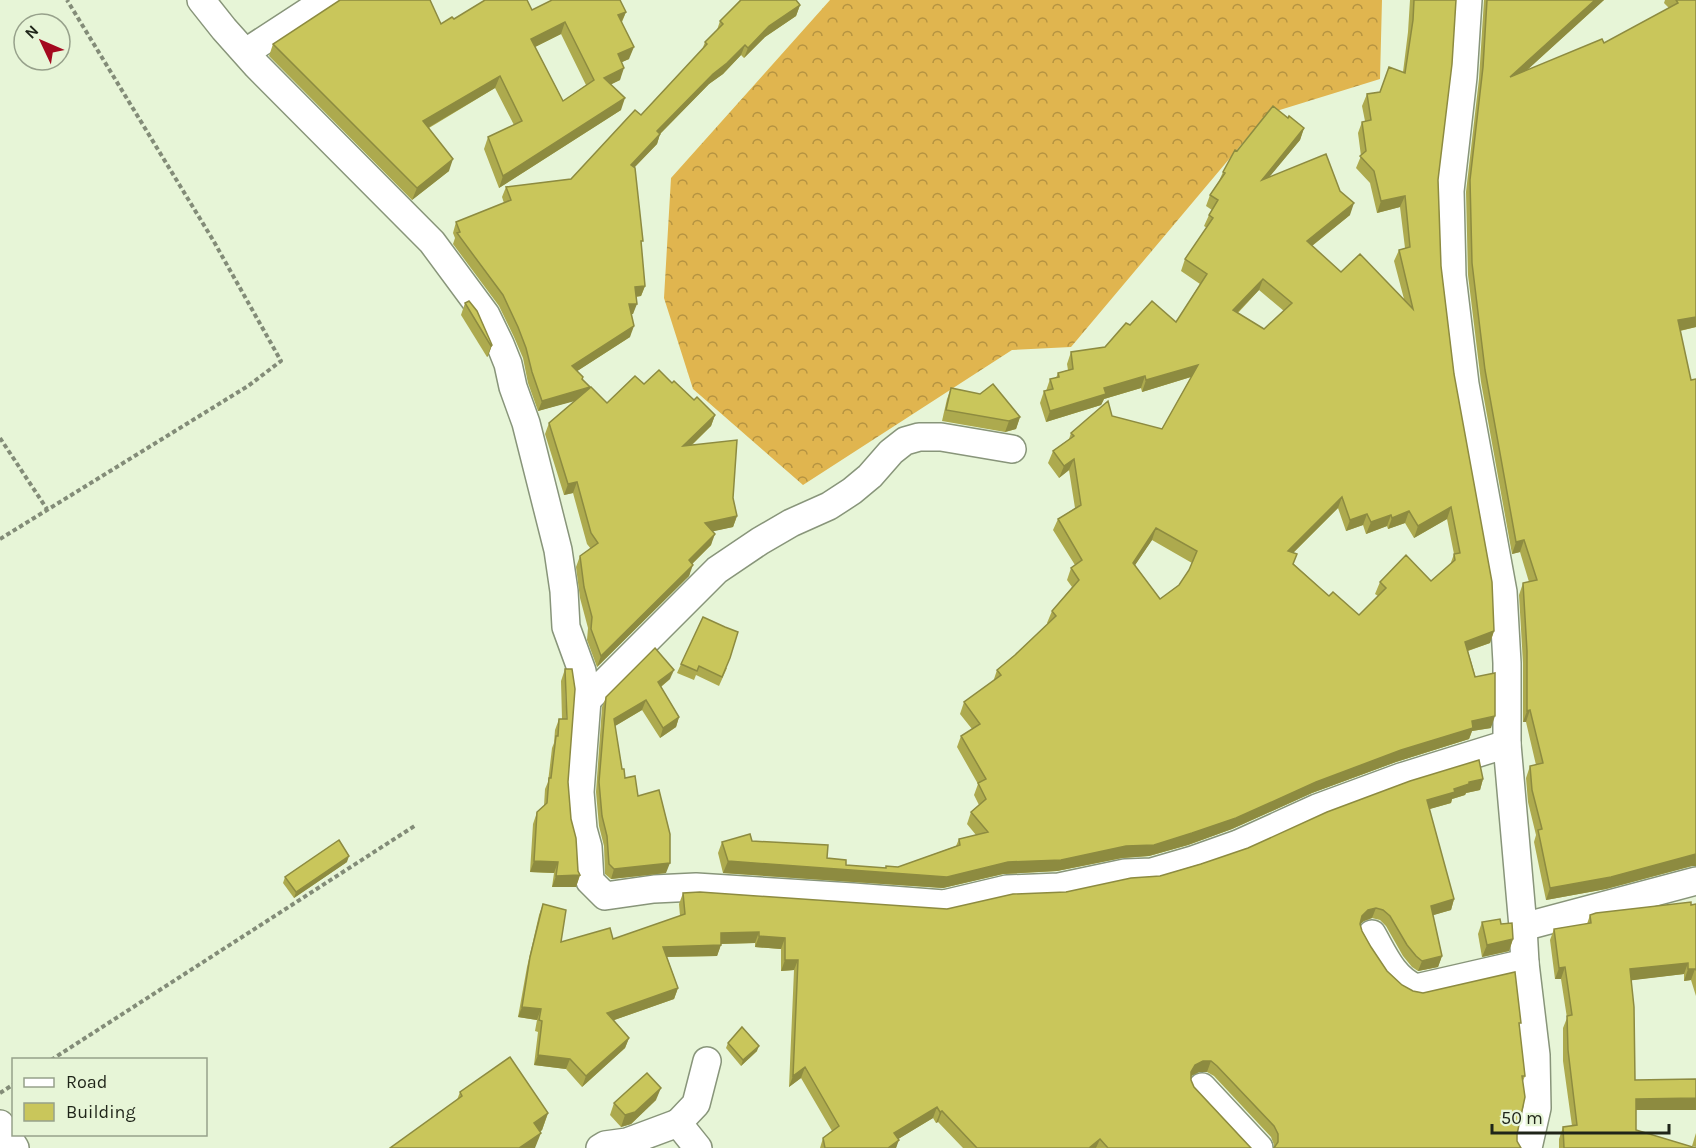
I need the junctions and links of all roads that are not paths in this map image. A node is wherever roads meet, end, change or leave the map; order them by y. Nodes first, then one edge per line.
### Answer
1 (201, 0) edge
2 (326, 0) edge
3 (1467, 0) edge
4 (246, 52) junction
5 (1012, 449) dead end
6 (587, 700) junction
7 (1507, 744) junction
8 (1696, 880) edge
9 (1523, 927) junction
10 (1372, 934) dead end
11 (1525, 963) junction
12 (707, 1061) dead end
13 (1202, 1087) dead end
14 (678, 1123) junction
15 (0, 1124) edge
16 (15, 1148) edge
17 (600, 1148) edge
18 (699, 1148) edge
19 (1259, 1148) edge
20 (1528, 1148) edge

1 - 4 street
2 - 4 street
3 - 7 street
4 - 6 street
5 - 6 street
6 - 7 street
7 - 9 street
8 - 9 street
9 - 11 street
10 - 11 street
11 - 20 street
12 - 14 street
13 - 19 street
14 - 17 street
14 - 18 street
15 - 16 street

